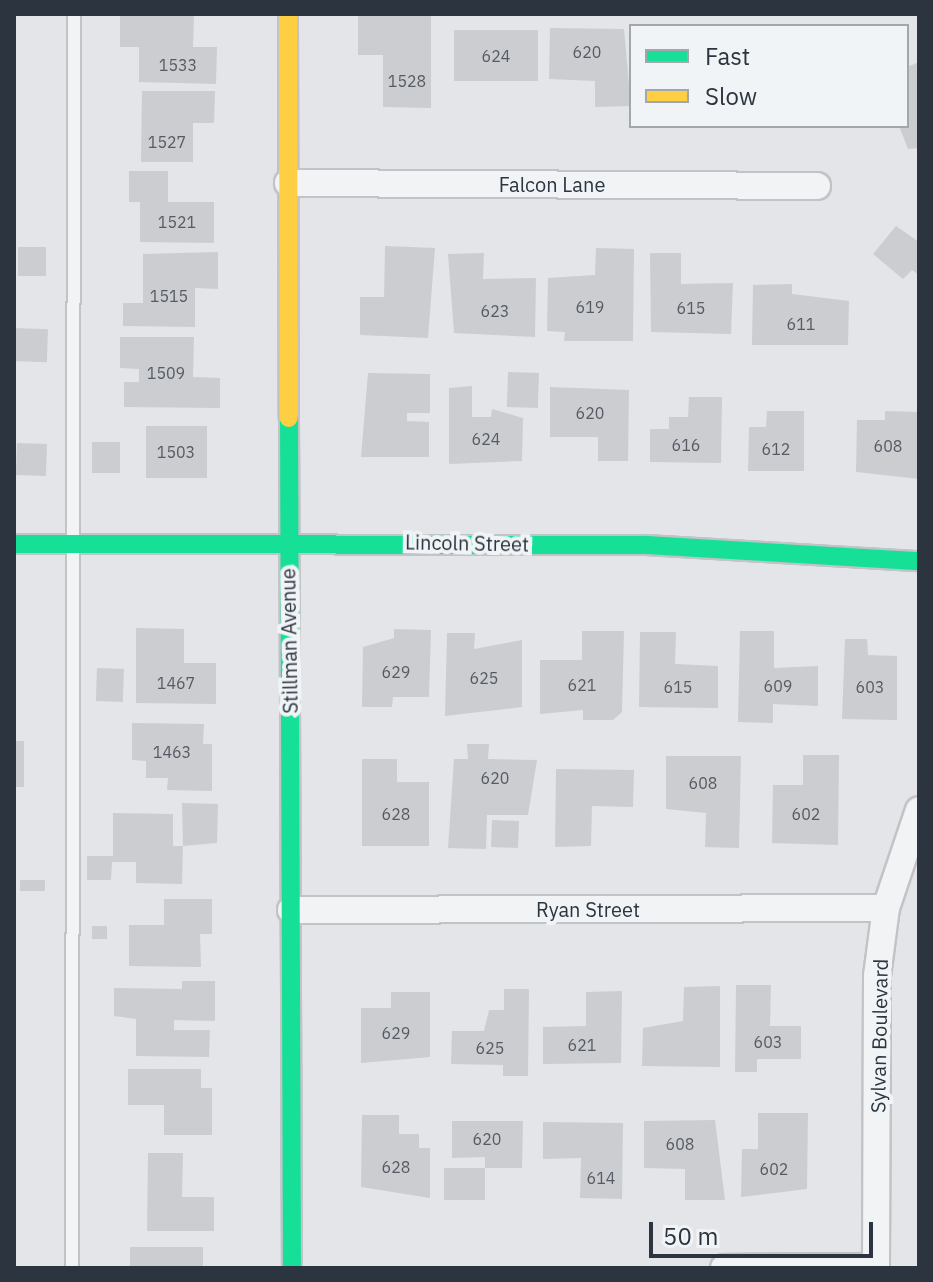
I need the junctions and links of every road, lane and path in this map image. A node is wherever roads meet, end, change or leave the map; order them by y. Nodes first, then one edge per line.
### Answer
1 (74, 14) edge
2 (288, 14) edge
3 (288, 183) junction
4 (817, 186) dead end
5 (288, 542) junction
6 (14, 544) edge
7 (73, 544) junction
8 (919, 561) edge
9 (919, 810) edge
10 (886, 908) junction
11 (291, 910) junction
12 (72, 1268) edge
13 (292, 1268) edge
14 (724, 1268) edge
15 (876, 1268) edge

1 - 7 lane
2 - 3 street, Stillman Avenue
3 - 4 street, Falcon Lane
3 - 5 street, Stillman Avenue
5 - 7 street, Lincoln Street
5 - 8 street, Lincoln Street
5 - 11 street, Stillman Avenue
6 - 7 street, Lincoln Street
7 - 12 lane
9 - 10 street, Sylvan Boulevard
10 - 11 street, Ryan Street
10 - 15 street, Sylvan Boulevard
11 - 13 street, Stillman Avenue
14 - 15 street

